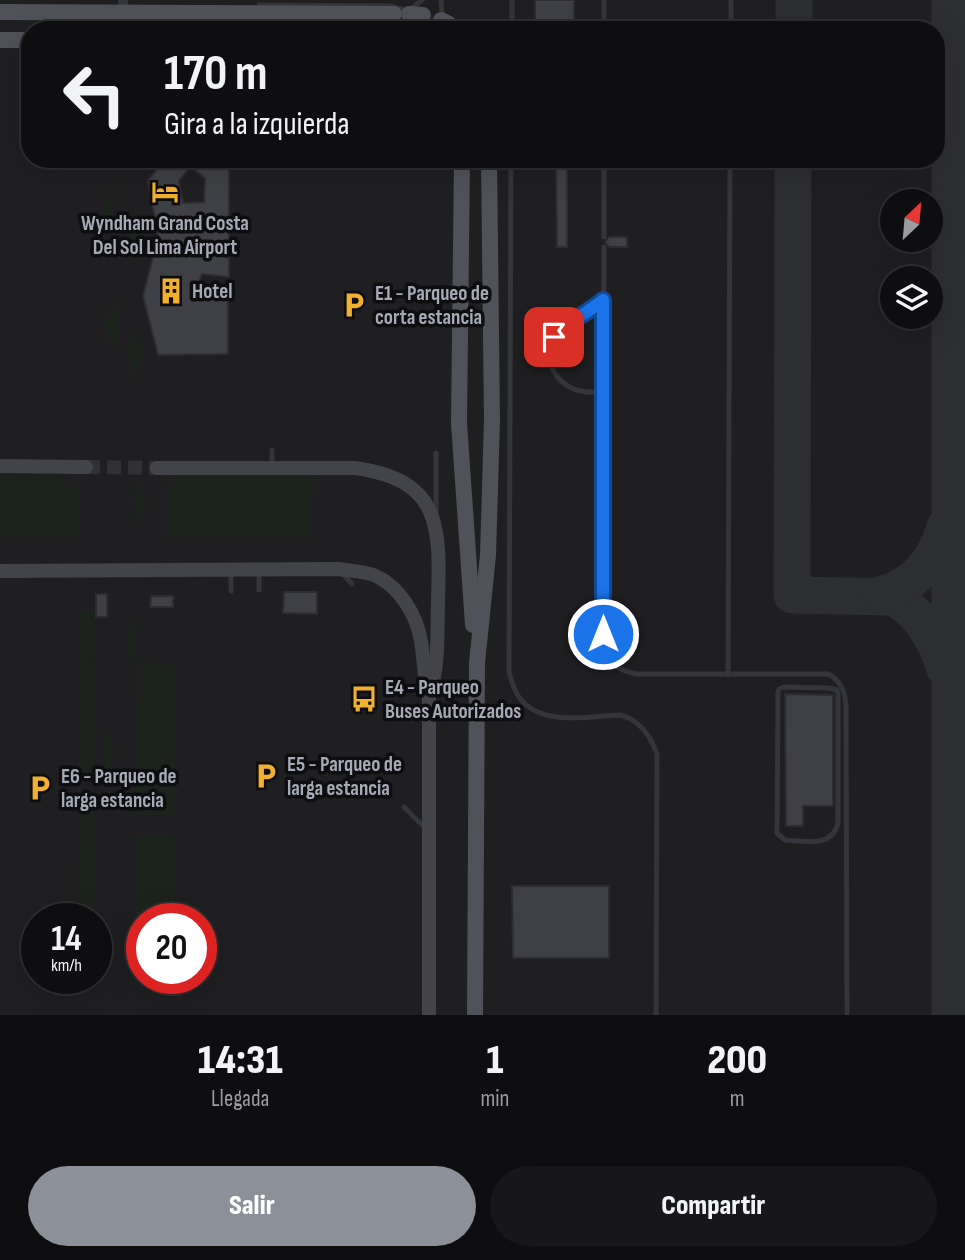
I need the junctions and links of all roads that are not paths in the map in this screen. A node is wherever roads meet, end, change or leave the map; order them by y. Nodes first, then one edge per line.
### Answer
1 (123, 0) edge
2 (422, 0) edge
3 (441, 0) edge
4 (512, 0) edge
5 (604, 0) edge
6 (731, 0) edge
7 (223, 5) dead end
8 (249, 5) dead end
9 (0, 6) edge
10 (408, 10) junction
11 (0, 12) edge
12 (123, 21) edge
13 (420, 21) edge
14 (442, 21) edge
15 (443, 21) edge
16 (512, 21) edge
17 (604, 21) edge
18 (731, 21) edge
19 (0, 40) edge
20 (21, 40) edge
21 (462, 168) edge
22 (489, 168) edge
23 (511, 168) edge
24 (604, 168) edge
25 (730, 168) edge
26 (604, 237) dead end
27 (604, 247) dead end
28 (603, 300) junction
29 (603, 392) junction
30 (272, 450) dead end
31 (436, 453) dead end
32 (0, 466) edge
33 (86, 467) tunnel mouth
34 (272, 467) junction
35 (157, 468) tunnel mouth
36 (436, 522) junction
37 (338, 569) junction
38 (231, 570) junction
39 (259, 570) junction
40 (0, 571) edge
41 (352, 584) dead end
42 (259, 590) dead end
43 (231, 591) dead end
44 (477, 663) junction
45 (728, 675) junction
46 (429, 695) junction
47 (838, 767) junction
48 (846, 767) junction
49 (404, 807) dead end
50 (428, 831) junction
51 (429, 1015) edge
52 (475, 1015) edge
53 (656, 1015) edge
54 (847, 1015) edge

1 - 12 street, bridge
2 - 10 lane
3 - 14 lane
4 - 16 lane
5 - 17 lane
6 - 18 lane
7 - 9 lane
8 - 10 lane
10 - 13 lane
11 - 15 main road, bridge
19 - 20 main road
21 - 44 main road
22 - 44 main road
23 - 53 lane
24 - 26 lane
25 - 45 lane
27 - 28 lane
28 - 29 lane
28 - 29 lane
29 - 45 lane
30 - 34 lane
31 - 36 lane
32 - 33 main road
34 - 35 main road
34 - 36 main road
36 - 46 main road
37 - 39 main road
37 - 41 lane
37 - 46 main road
38 - 39 main road
38 - 40 main road
38 - 43 lane
39 - 42 lane
44 - 52 main road
45 - 48 lane
46 - 50 main road
47 - 47 lane
47 - 48 lane
48 - 54 lane
49 - 50 lane
50 - 51 main road

